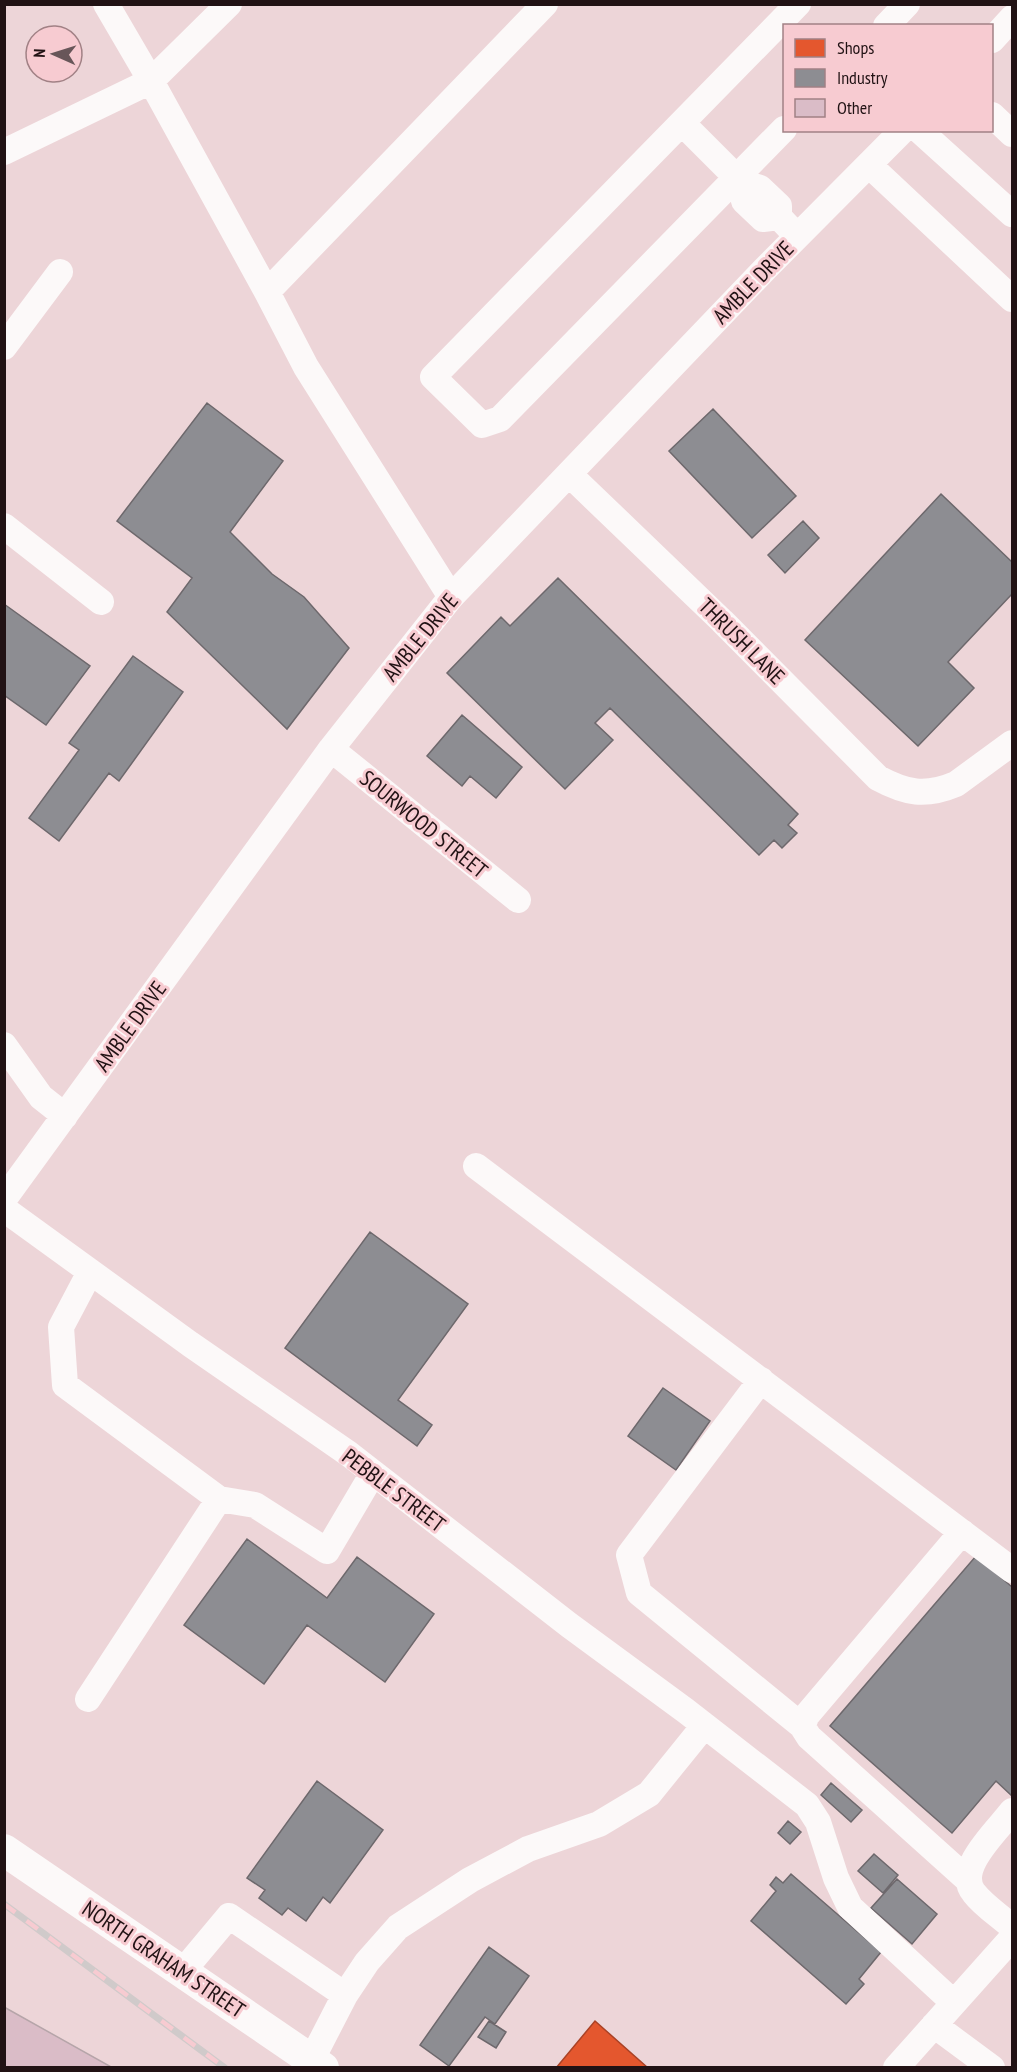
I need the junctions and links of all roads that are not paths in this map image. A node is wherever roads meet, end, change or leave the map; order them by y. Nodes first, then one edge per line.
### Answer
1 (106, 4) edge
2 (229, 4) edge
3 (545, 4) edge
4 (798, 4) edge
5 (907, 4) edge
6 (1012, 18) edge
7 (888, 24) edge
8 (993, 39) edge
9 (151, 81) junction
10 (993, 116) edge
11 (682, 123) junction
12 (783, 130) edge
13 (901, 132) edge
14 (921, 132) edge
15 (1012, 134) edge
16 (4, 152) edge
17 (869, 165) junction
18 (739, 180) junction
19 (1012, 214) edge
20 (797, 236) junction
21 (60, 272) dead end
22 (267, 292) junction
23 (1012, 299) edge
24 (4, 348) edge
25 (569, 474) junction
26 (4, 526) edge
27 (451, 597) junction
28 (100, 602) dead end
29 (1012, 743) edge
30 (331, 748) junction
31 (518, 900) dead end
32 (4, 1045) edge
33 (65, 1116) junction
34 (476, 1166) dead end
35 (4, 1199) edge
36 (4, 1209) edge
37 (90, 1272) junction
38 (760, 1380) junction
39 (373, 1473) junction
40 (219, 1499) junction
41 (962, 1532) junction
42 (1012, 1570) edge
43 (88, 1699) dead end
44 (705, 1725) junction
45 (802, 1726) junction
46 (1012, 1811) edge
47 (4, 1850) edge
48 (967, 1880) junction
49 (1012, 1927) edge
50 (1012, 1938) edge
51 (183, 1971) junction
52 (345, 1995) junction
53 (954, 2003) junction
54 (934, 2025) junction
55 (317, 2063) edge
56 (896, 2067) edge
57 (992, 2067) edge

1 - 9 street
2 - 9 street
3 - 22 street
4 - 11 street
5 - 7 street
6 - 8 street
9 - 16 street
9 - 22 street
10 - 15 street
11 - 18 street
11 - 18 street
12 - 18 street
13 - 17 street, AMBLE DRIVE
14 - 19 street
17 - 20 street, AMBLE DRIVE
17 - 23 street
18 - 20 street
20 - 25 street, AMBLE DRIVE
21 - 24 street
22 - 27 street
25 - 27 street, AMBLE DRIVE
25 - 29 street, THRUSH LANE
26 - 28 street
27 - 30 street, AMBLE DRIVE
30 - 31 street, SOURWOOD STREET
30 - 33 street, AMBLE DRIVE
32 - 33 street
33 - 35 street, AMBLE DRIVE
34 - 38 street
36 - 37 street, PEBBLE STREET
37 - 39 street, PEBBLE STREET
37 - 40 street
38 - 41 street
38 - 45 street
39 - 40 street
39 - 44 street, PEBBLE STREET
40 - 43 street
41 - 42 street
41 - 45 street
44 - 52 street
44 - 53 street, PEBBLE STREET
45 - 48 street
46 - 48 street
47 - 51 main road, NORTH GRAHAM STREET
48 - 49 street
50 - 53 street
51 - 52 street
51 - 55 main road, NORTH GRAHAM STREET
52 - 55 street
53 - 54 street
54 - 56 street
54 - 57 street

